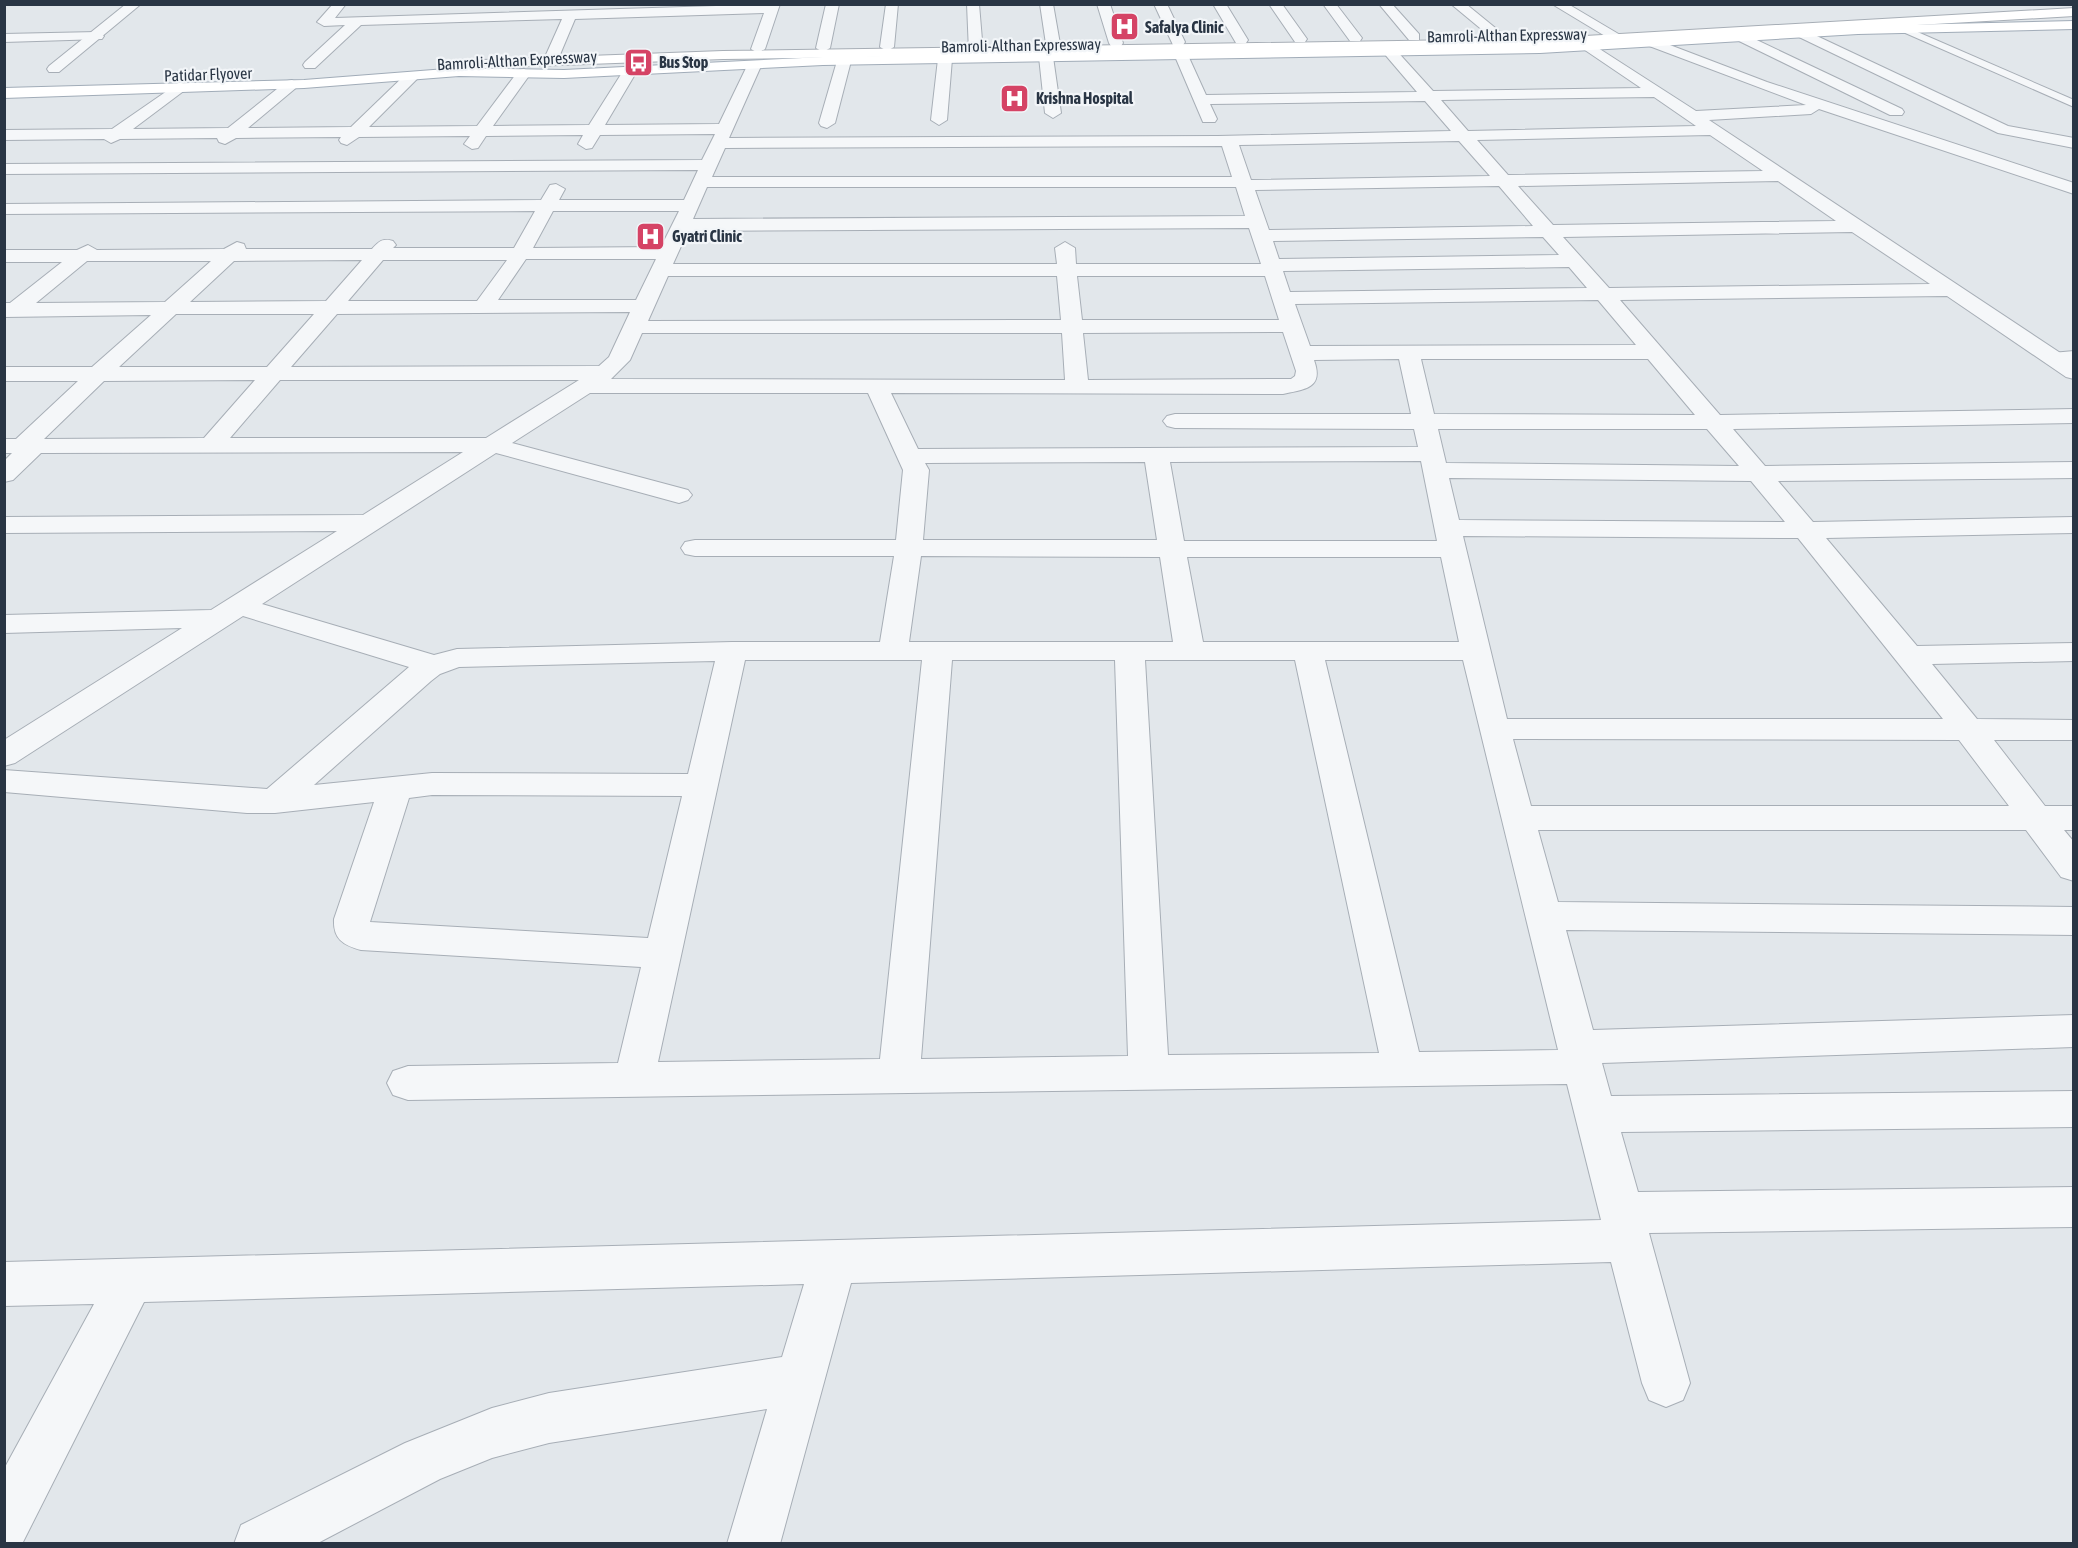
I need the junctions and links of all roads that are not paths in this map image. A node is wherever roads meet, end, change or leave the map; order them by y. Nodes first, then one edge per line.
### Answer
1 (340, 4) edge
2 (409, 4) edge
3 (477, 4) edge
4 (548, 4) edge
5 (833, 4) edge
6 (892, 4) edge
7 (973, 4) edge
8 (1046, 4) edge
9 (1103, 4) edge
10 (1160, 4) edge
11 (1219, 4) edge
12 (1275, 4) edge
13 (1329, 4) edge
14 (1385, 4) edge
15 (1457, 4) edge
16 (1558, 4) edge
17 (773, 7) edge
18 (688, 8) edge
19 (615, 9) edge
20 (1544, 10) dead end
21 (2073, 10) edge
22 (141, 12) edge
23 (570, 16) junction
24 (541, 17) junction
25 (468, 19) junction
26 (2073, 19) edge
27 (395, 21) junction
28 (356, 23) junction
29 (1850, 24) junction
30 (2073, 25) edge
31 (1906, 30) junction
32 (1804, 34) junction
33 (1497, 35) junction
34 (97, 36) junction
35 (1414, 37) junction
36 (4, 38) edge
37 (1355, 38) junction
38 (1744, 38) junction
39 (1300, 39) junction
40 (1590, 39) junction
41 (1241, 40) junction
42 (1647, 40) junction
43 (1116, 43) junction
44 (887, 47) junction
45 (1180, 48) junction
46 (824, 51) junction
47 (1050, 51) junction
48 (1389, 51) junction
49 (977, 52) junction
50 (552, 57) junction
51 (756, 57) junction
52 (945, 59) junction
53 (844, 61) junction
54 (355, 65) dead end
55 (54, 69) junction
56 (82, 69) dead end
57 (316, 69) junction
58 (457, 69) junction
59 (34, 70) dead end
60 (412, 70) junction
61 (630, 71) junction
62 (524, 73) junction
63 (380, 79) junction
64 (4, 80) edge
65 (292, 84) junction
66 (4, 87) edge
67 (180, 87) junction
68 (1654, 92) junction
69 (4, 93) edge
70 (1431, 98) junction
71 (1201, 100) junction
72 (2073, 104) edge
73 (1829, 107) junction
74 (1053, 113) dead end
75 (1690, 116) junction
76 (1909, 118) dead end
77 (939, 120) dead end
78 (827, 123) dead end
79 (596, 130) junction
80 (1712, 130) junction
81 (482, 131) junction
82 (356, 132) junction
83 (232, 133) junction
84 (116, 134) junction
85 (4, 135) edge
86 (722, 136) junction
87 (1466, 137) junction
88 (1056, 141) junction
89 (1224, 141) junction
90 (2073, 143) edge
91 (456, 166) junction
92 (571, 166) junction
93 (321, 167) junction
94 (70, 168) junction
95 (191, 168) junction
96 (4, 169) edge
97 (704, 174) junction
98 (1781, 176) junction
99 (1504, 181) junction
100 (1061, 182) junction
101 (1244, 183) junction
102 (2073, 189) edge
103 (545, 206) junction
104 (420, 207) junction
105 (280, 208) junction
106 (141, 209) junction
107 (6, 211) edge
108 (685, 215) junction
109 (1065, 223) junction
110 (264, 224) dead end
111 (1855, 226) junction
112 (1259, 229) junction
113 (1549, 231) junction
114 (247, 239) dead end
115 (521, 253) junction
116 (377, 254) junction
117 (230, 255) junction
118 (4, 256) edge
119 (82, 256) junction
120 (664, 261) junction
121 (1574, 261) junction
122 (1272, 267) junction
123 (1065, 270) junction
124 (1951, 290) junction
125 (1604, 294) junction
126 (1282, 298) junction
127 (483, 307) junction
128 (171, 308) junction
129 (331, 308) junction
130 (8, 312) edge
131 (639, 317) junction
132 (1074, 326) junction
133 (1292, 326) junction
134 (1655, 352) junction
135 (1409, 353) junction
136 (1301, 354) junction
137 (2073, 356) edge
138 (2052, 358) junction
139 (2073, 372) edge
140 (4, 374) edge
141 (98, 374) junction
142 (273, 374) junction
143 (596, 380) junction
144 (876, 386) junction
145 (1077, 386) junction
146 (2073, 416) edge
147 (1175, 421) dead end
148 (1714, 422) junction
149 (211, 445) junction
150 (492, 445) junction
151 (20, 446) edge
152 (1430, 448) junction
153 (1156, 455) junction
154 (910, 456) junction
155 (2073, 470) edge
156 (1757, 474) junction
157 (4, 475) edge
158 (679, 495) dead end
159 (369, 523) junction
160 (4, 525) edge
161 (2073, 525) edge
162 (1803, 530) junction
163 (1451, 539) junction
164 (695, 548) dead end
165 (909, 548) junction
166 (1171, 549) junction
167 (228, 613) junction
168 (4, 624) edge
169 (732, 651) junction
170 (893, 651) junction
171 (938, 651) junction
172 (1130, 651) junction
173 (1477, 651) junction
174 (1190, 652) junction
175 (1308, 652) junction
176 (2073, 652) edge
177 (1907, 655) junction
178 (434, 665) junction
179 (1494, 729) junction
180 (2073, 730) edge
181 (1970, 732) junction
182 (4, 755) edge
183 (4, 781) edge
184 (701, 785) junction
185 (395, 788) junction
186 (275, 801) junction
187 (1518, 818) junction
188 (2036, 818) junction
189 (2073, 818) edge
190 (2073, 868) edge
191 (1544, 916) junction
192 (2073, 921) edge
193 (663, 954) junction
194 (2073, 1031) edge
195 (1580, 1057) junction
196 (1403, 1070) junction
197 (1149, 1073) junction
198 (899, 1076) junction
199 (634, 1080) junction
200 (408, 1083) dead end
201 (2073, 1109) edge
202 (1596, 1114) junction
203 (2073, 1208) edge
204 (1625, 1227) junction
205 (834, 1263) junction
206 (131, 1281) junction
207 (4, 1284) edge
208 (800, 1379) junction
209 (1666, 1383) dead end
210 (4, 1523) edge
211 (260, 1544) edge
212 (753, 1544) edge

1 - 28 street
2 - 27 street
3 - 25 street
4 - 24 street
5 - 46 street
6 - 44 street
7 - 49 street
8 - 47 street
9 - 43 street
10 - 45 street
11 - 41 street
12 - 39 street
13 - 37 street
14 - 35 street
15 - 33 street
16 - 40 street
17 - 18 street
17 - 51 street
18 - 19 street
19 - 23 street
20 - 40 street
21 - 29 main road
21 - 40 main road, Bamroli-Althan Expressway
22 - 34 street
23 - 24 street
23 - 50 street
24 - 25 street
25 - 27 street
26 - 29 main road
27 - 28 street
28 - 57 street
29 - 42 main road, Bamroli-Althan Expressway
30 - 31 main road
31 - 32 main road
31 - 72 lane
32 - 38 main road
32 - 90 street
33 - 35 main road, Bamroli-Althan Expressway
33 - 40 main road, Bamroli-Althan Expressway
34 - 36 street
34 - 55 street
35 - 37 main road, Bamroli-Althan Expressway
37 - 39 main road, Bamroli-Althan Expressway
38 - 42 main road
38 - 76 street
39 - 41 main road, Bamroli-Althan Expressway
40 - 42 main road
40 - 42 main road, Bamroli-Althan Expressway
40 - 48 main road
40 - 49 main road, Bamroli-Althan Expressway
40 - 68 street
41 - 45 main road, Bamroli-Althan Expressway
42 - 73 street
43 - 45 main road, Bamroli-Althan Expressway
43 - 47 main road, Bamroli-Althan Expressway
44 - 46 main road, Bamroli-Althan Expressway
44 - 49 main road, Bamroli-Althan Expressway
45 - 47 main road
45 - 48 main road
45 - 71 street
46 - 49 main road, Bamroli-Althan Expressway
46 - 51 main road, Bamroli-Althan Expressway
46 - 58 main road
47 - 49 main road
47 - 74 street
48 - 70 street
49 - 52 main road
50 - 51 main road, Bamroli-Althan Expressway
50 - 58 main road, Bamroli-Althan Expressway
51 - 53 main road
51 - 61 main road
51 - 86 street
52 - 53 main road
52 - 77 street
53 - 78 street
54 - 60 main road, Bamroli-Althan Expressway
55 - 56 main road
55 - 59 main road
57 - 60 main road, Patidar Flyover
57 - 63 main road, Patidar Flyover
57 - 64 main road, Patidar Flyover
57 - 66 main road, Patidar Flyover
58 - 60 main road
58 - 62 main road
60 - 63 main road
60 - 82 street
61 - 62 main road
61 - 79 street
62 - 81 street
63 - 65 main road
65 - 67 main road
65 - 83 street
67 - 69 main road
67 - 84 street
68 - 70 street
68 - 75 street
70 - 71 street
70 - 87 street
71 - 89 street
73 - 75 street
73 - 102 street
75 - 80 street
79 - 81 street
79 - 86 street
79 - 92 street
80 - 87 street
80 - 98 street
81 - 82 street
81 - 91 street
82 - 83 street
82 - 93 street
83 - 84 street
83 - 95 street
84 - 85 street
84 - 94 street
86 - 88 street
86 - 97 street
87 - 89 street
87 - 99 street
88 - 89 street
88 - 100 street
89 - 101 street
91 - 92 street
91 - 93 street
91 - 104 street
92 - 97 street
92 - 103 street
93 - 95 street
93 - 105 street
94 - 95 street
94 - 96 street
94 - 107 street
95 - 106 street
97 - 100 street
97 - 108 street
98 - 99 street
98 - 111 street
99 - 101 street
99 - 113 street
100 - 101 street
100 - 109 street
101 - 112 street
103 - 104 street
103 - 108 street
103 - 115 street
104 - 105 street
104 - 116 street
105 - 106 street
105 - 110 street
106 - 107 street
106 - 119 street
108 - 109 street
108 - 120 street
109 - 112 street
109 - 123 street
111 - 113 street
111 - 124 street
112 - 113 street
112 - 122 street
113 - 121 street
114 - 117 street
115 - 116 street
115 - 120 street
115 - 127 street
116 - 117 street
116 - 129 street
117 - 119 street
117 - 128 street
118 - 119 street
119 - 130 street
120 - 123 street
120 - 131 street
121 - 122 street
121 - 125 street
122 - 123 street
122 - 126 street
123 - 132 street
124 - 125 street
124 - 138 street
125 - 126 street
125 - 134 street
126 - 133 street
127 - 129 street
127 - 131 street
128 - 129 street
128 - 130 street
128 - 141 street
129 - 142 street
131 - 132 street
131 - 143 street
132 - 133 street
132 - 145 street
133 - 136 street
134 - 135 street
134 - 148 street
135 - 136 street
135 - 152 street
136 - 145 street
137 - 138 lane
138 - 139 street
140 - 141 street
141 - 142 street
141 - 151 street
142 - 143 street
142 - 149 street
143 - 144 street
143 - 150 street
144 - 145 street
144 - 154 street
146 - 148 street
147 - 152 street
148 - 152 street
148 - 156 street
149 - 150 street
149 - 151 street
150 - 158 street
150 - 159 street
151 - 157 street
152 - 153 street
152 - 156 street
152 - 163 street
153 - 154 street
153 - 166 street
154 - 165 street
155 - 156 street
156 - 162 street
159 - 160 street
159 - 167 street
161 - 162 street
162 - 163 street
162 - 177 street
163 - 166 street
163 - 173 street
164 - 165 street
165 - 166 street
165 - 170 street
166 - 174 street
167 - 168 street
167 - 178 street
167 - 182 street
169 - 170 street
169 - 178 street
169 - 184 street
170 - 171 street
171 - 172 street
171 - 198 street
172 - 174 street
172 - 197 street
173 - 175 street
173 - 179 street
174 - 175 street
175 - 196 street
176 - 177 street
177 - 181 street
178 - 186 street
179 - 181 street
179 - 187 street
180 - 181 street
181 - 188 street
183 - 186 street
184 - 185 street
184 - 193 street
185 - 186 street
185 - 193 street
187 - 188 street
187 - 191 street
188 - 189 street
188 - 190 street
191 - 192 street
191 - 195 street
193 - 199 street
194 - 195 street
195 - 196 street
195 - 202 street
196 - 197 street
197 - 198 street
198 - 199 street
199 - 200 street
201 - 202 street
202 - 204 street
203 - 204 street
204 - 205 street
204 - 209 street
205 - 206 street
205 - 208 street
206 - 207 street
206 - 210 street
208 - 211 street
208 - 212 street

